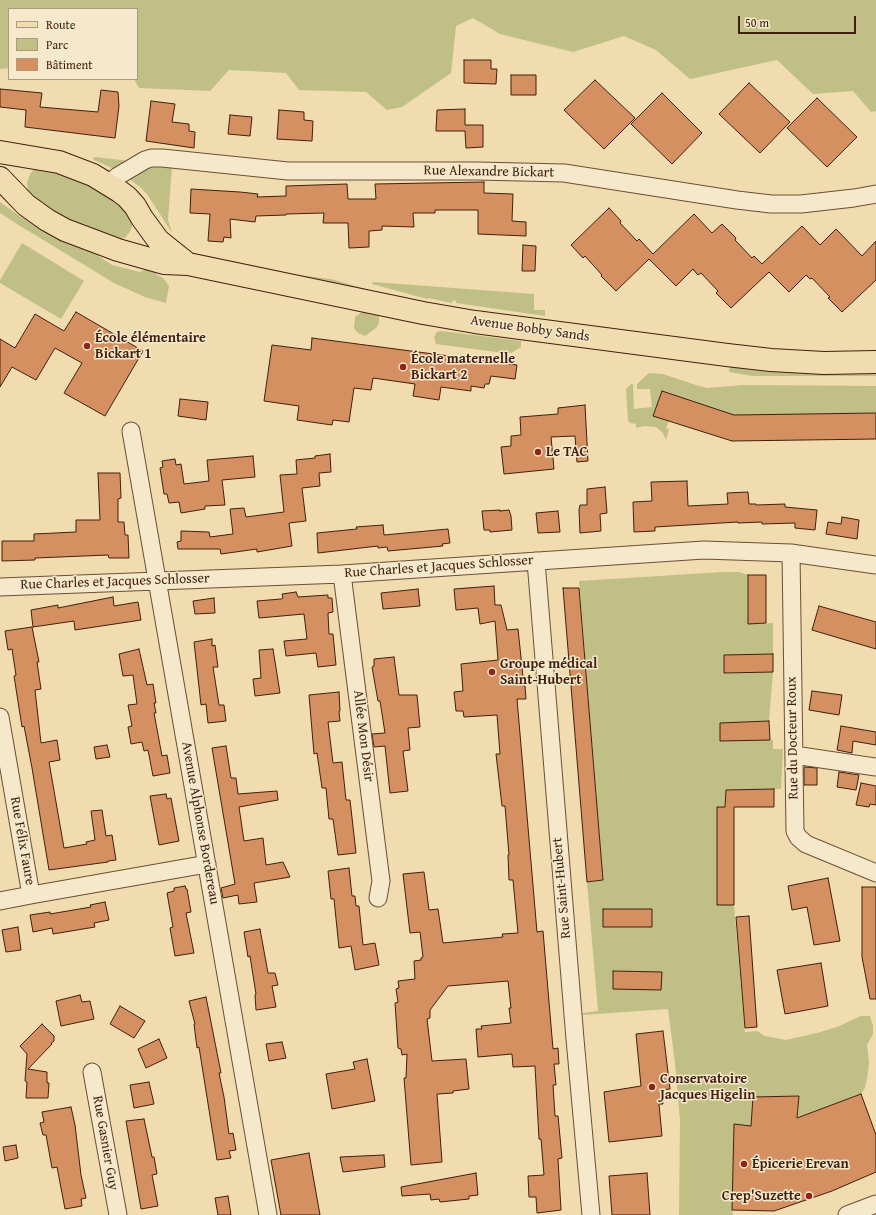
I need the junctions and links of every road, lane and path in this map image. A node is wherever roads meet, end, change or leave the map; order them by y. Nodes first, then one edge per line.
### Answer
1 (0, 152) edge
2 (44, 158) junction
3 (0, 178) edge
4 (108, 184) junction
5 (876, 194) edge
6 (18, 197) junction
7 (142, 218) junction
8 (118, 250) junction
9 (188, 264) junction
10 (876, 362) edge
11 (131, 430) dead end
12 (791, 553) junction
13 (536, 561) junction
14 (876, 565) edge
15 (342, 574) junction
16 (157, 581) junction
17 (0, 587) edge
18 (0, 717) edge
19 (794, 755) junction
20 (876, 767) edge
21 (207, 864) junction
22 (876, 873) edge
23 (31, 895) junction
24 (378, 898) dead end
25 (0, 901) edge
26 (92, 1072) dead end
27 (876, 1204) edge
28 (118, 1215) edge
29 (268, 1215) edge
30 (591, 1215) edge
31 (847, 1215) edge

1 - 2 main road
2 - 4 main road, Avenue Bobby Sands
2 - 6 main road
3 - 6 main road
4 - 5 street, Rue Alexandre Bickart
4 - 7 main road, Avenue Bobby Sands
6 - 8 main road, Avenue Bobby Sands
7 - 8 main road
7 - 9 main road, Avenue Bobby Sands
8 - 9 main road, Avenue Bobby Sands
9 - 10 main road, Avenue Bobby Sands
11 - 16 street, Avenue Alphonse Bordereau
12 - 13 street, Rue Charles et Jacques Schlosser
12 - 14 street, Rue Charles et Jacques Schlosser
12 - 19 street, Rue du Docteur Roux
13 - 15 street, Rue Charles et Jacques Schlosser
13 - 30 street, Rue Saint-Hubert
15 - 16 street, Rue Charles et Jacques Schlosser
15 - 24 street, Allée Mon Désir
16 - 17 street, Rue Charles et Jacques Schlosser
16 - 21 street, Avenue Alphonse Bordereau
18 - 23 street, Rue Félix Faure
19 - 20 street
19 - 22 street, Rue du Docteur Roux
21 - 23 street, Rue Félix Faure
21 - 29 street, Avenue Alphonse Bordereau
23 - 25 street, Rue Félix Faure
26 - 28 street, Rue Gasnier Guy
27 - 31 street

